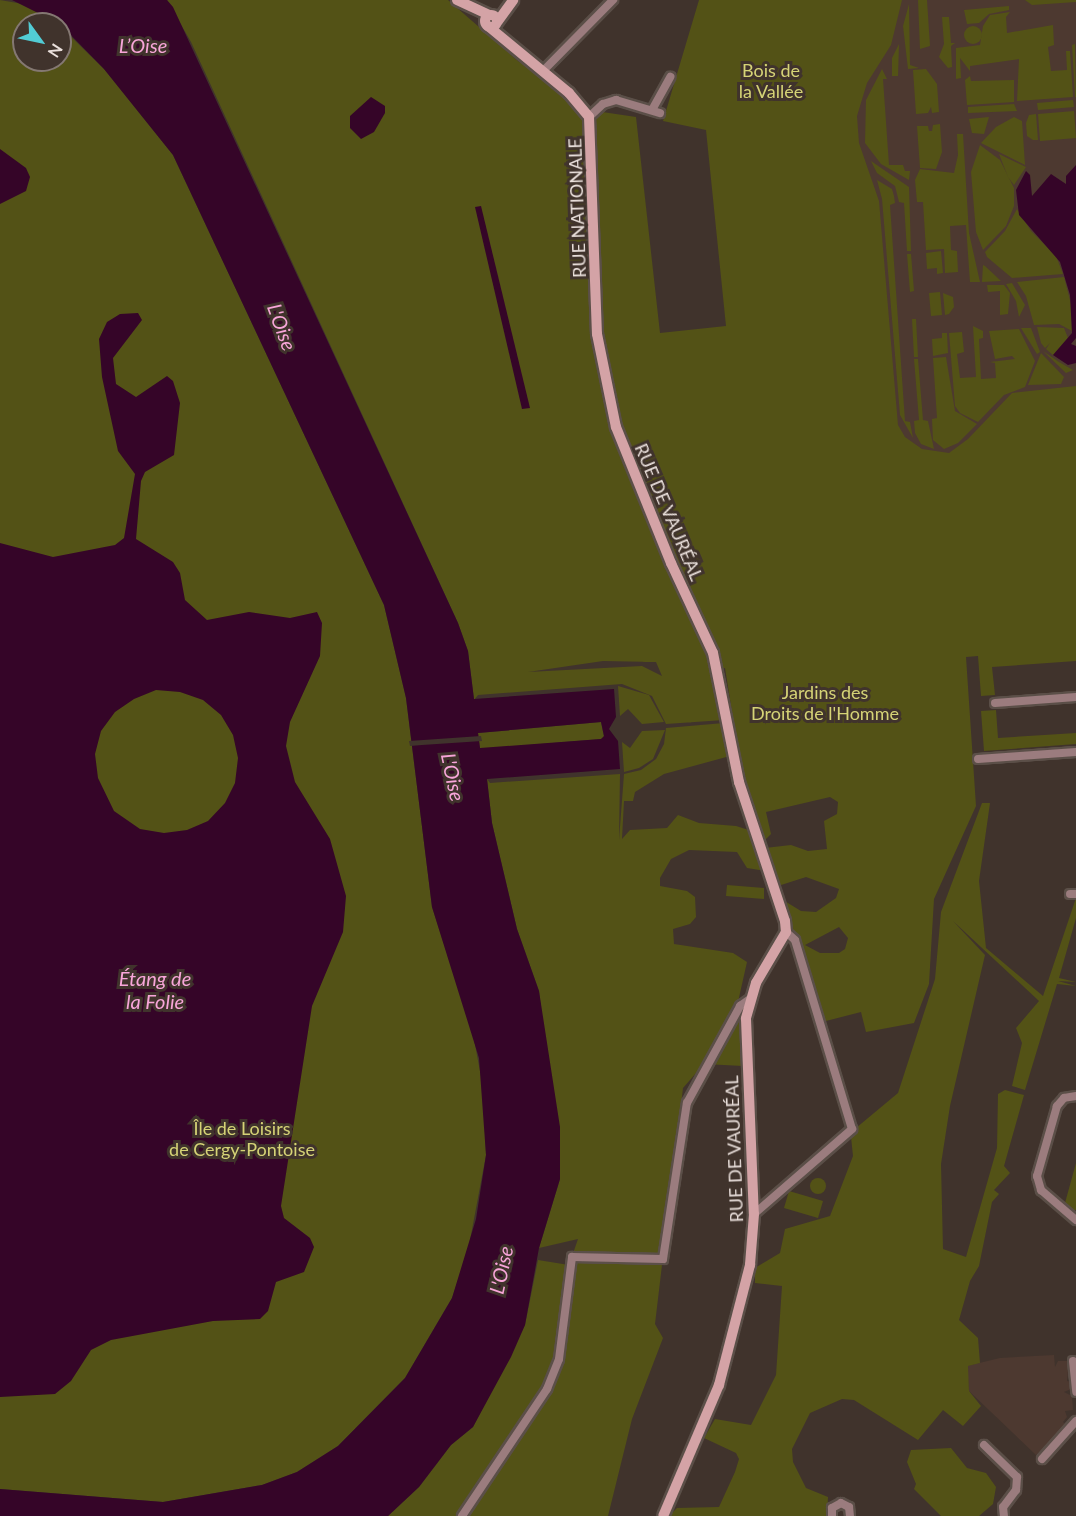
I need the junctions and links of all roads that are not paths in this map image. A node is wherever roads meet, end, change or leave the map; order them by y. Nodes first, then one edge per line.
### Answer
1 (457, 0) edge
2 (613, 0) edge
3 (509, 4) edge
4 (491, 21) junction
5 (543, 71) junction
6 (670, 77) dead end
7 (651, 110) junction
8 (660, 113) dead end
9 (589, 117) junction
10 (607, 380) joint
11 (1076, 697) edge
12 (996, 702) dead end
13 (1076, 752) edge
14 (978, 759) dead end
15 (786, 932) junction
16 (750, 999) junction
17 (1076, 1096) edge
18 (754, 1214) junction
19 (1076, 1220) edge
20 (1073, 1361) dead end
21 (1076, 1392) edge
22 (1076, 1421) edge
23 (984, 1445) dead end
24 (1042, 1459) dead end
25 (462, 1516) edge
26 (663, 1516) edge
27 (832, 1516) edge
28 (850, 1516) edge
29 (1004, 1516) edge

1 - 4 street, RUE NATIONALE
2 - 5 street
3 - 4 street
4 - 5 street, RUE NATIONALE
5 - 9 street, RUE NATIONALE
6 - 7 street
7 - 8 street
7 - 9 street
9 - 10 street, RUE NATIONALE
10 - 15 street, RUE DE VAURÉAL
11 - 12 street
13 - 14 street
15 - 16 street, RUE DE VAURÉAL
15 - 18 street
16 - 18 street, RUE DE VAURÉAL
16 - 25 street
17 - 19 street
18 - 26 street, RUE DE VAURÉAL
20 - 21 street
22 - 24 street
23 - 29 street
27 - 28 street

